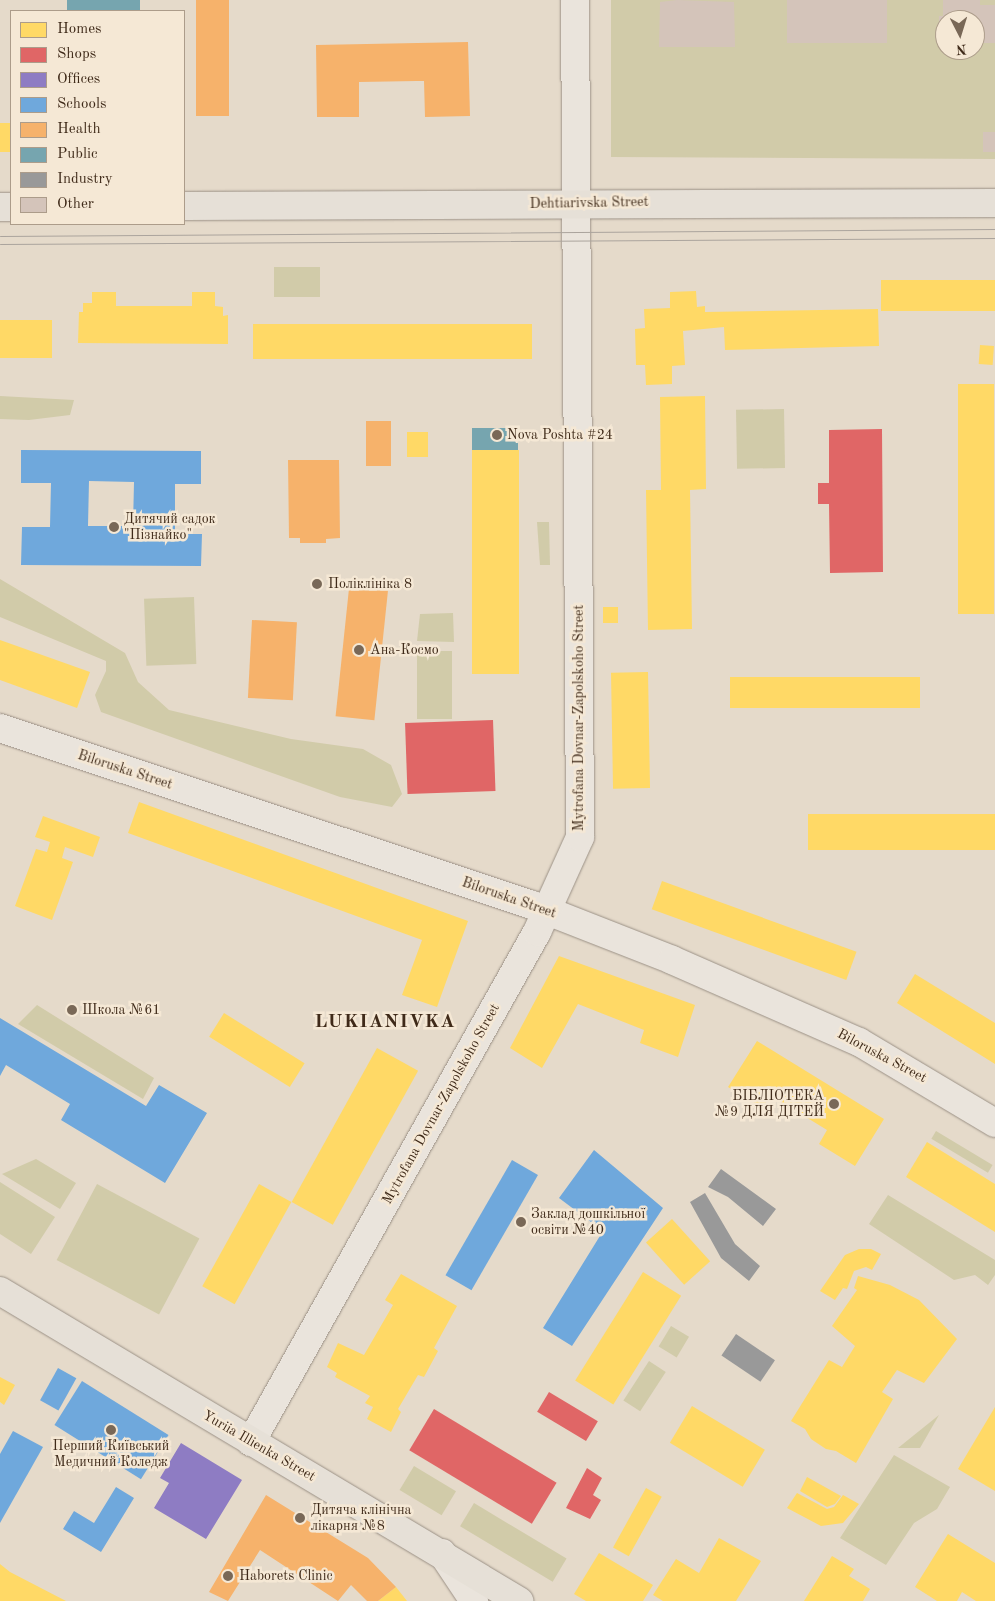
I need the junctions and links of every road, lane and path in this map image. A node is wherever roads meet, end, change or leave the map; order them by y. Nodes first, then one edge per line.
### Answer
1 (575, 0) edge
2 (995, 202) edge
3 (575, 203) junction
4 (185, 206) edge
5 (0, 728) edge
6 (547, 911) junction
7 (995, 1123) edge
8 (0, 1291) edge
9 (251, 1442) junction
10 (442, 1553) junction
11 (474, 1601) edge
12 (519, 1601) edge

1 - 3 street, Mytrofana Dovnar-Zapolskoho Street
2 - 3 main road, Dehtiarivska Street
3 - 4 main road, Dehtiarivska Street
3 - 6 street, Mytrofana Dovnar-Zapolskoho Street
5 - 6 street, Biloruska Street
6 - 7 street, Biloruska Street
6 - 9 street, Mytrofana Dovnar-Zapolskoho Street
8 - 9 main road, Yuriia Illienka Street
9 - 10 main road, Yuriia Illienka Street
10 - 11 street
10 - 12 main road, Yuriia Illienka Street

